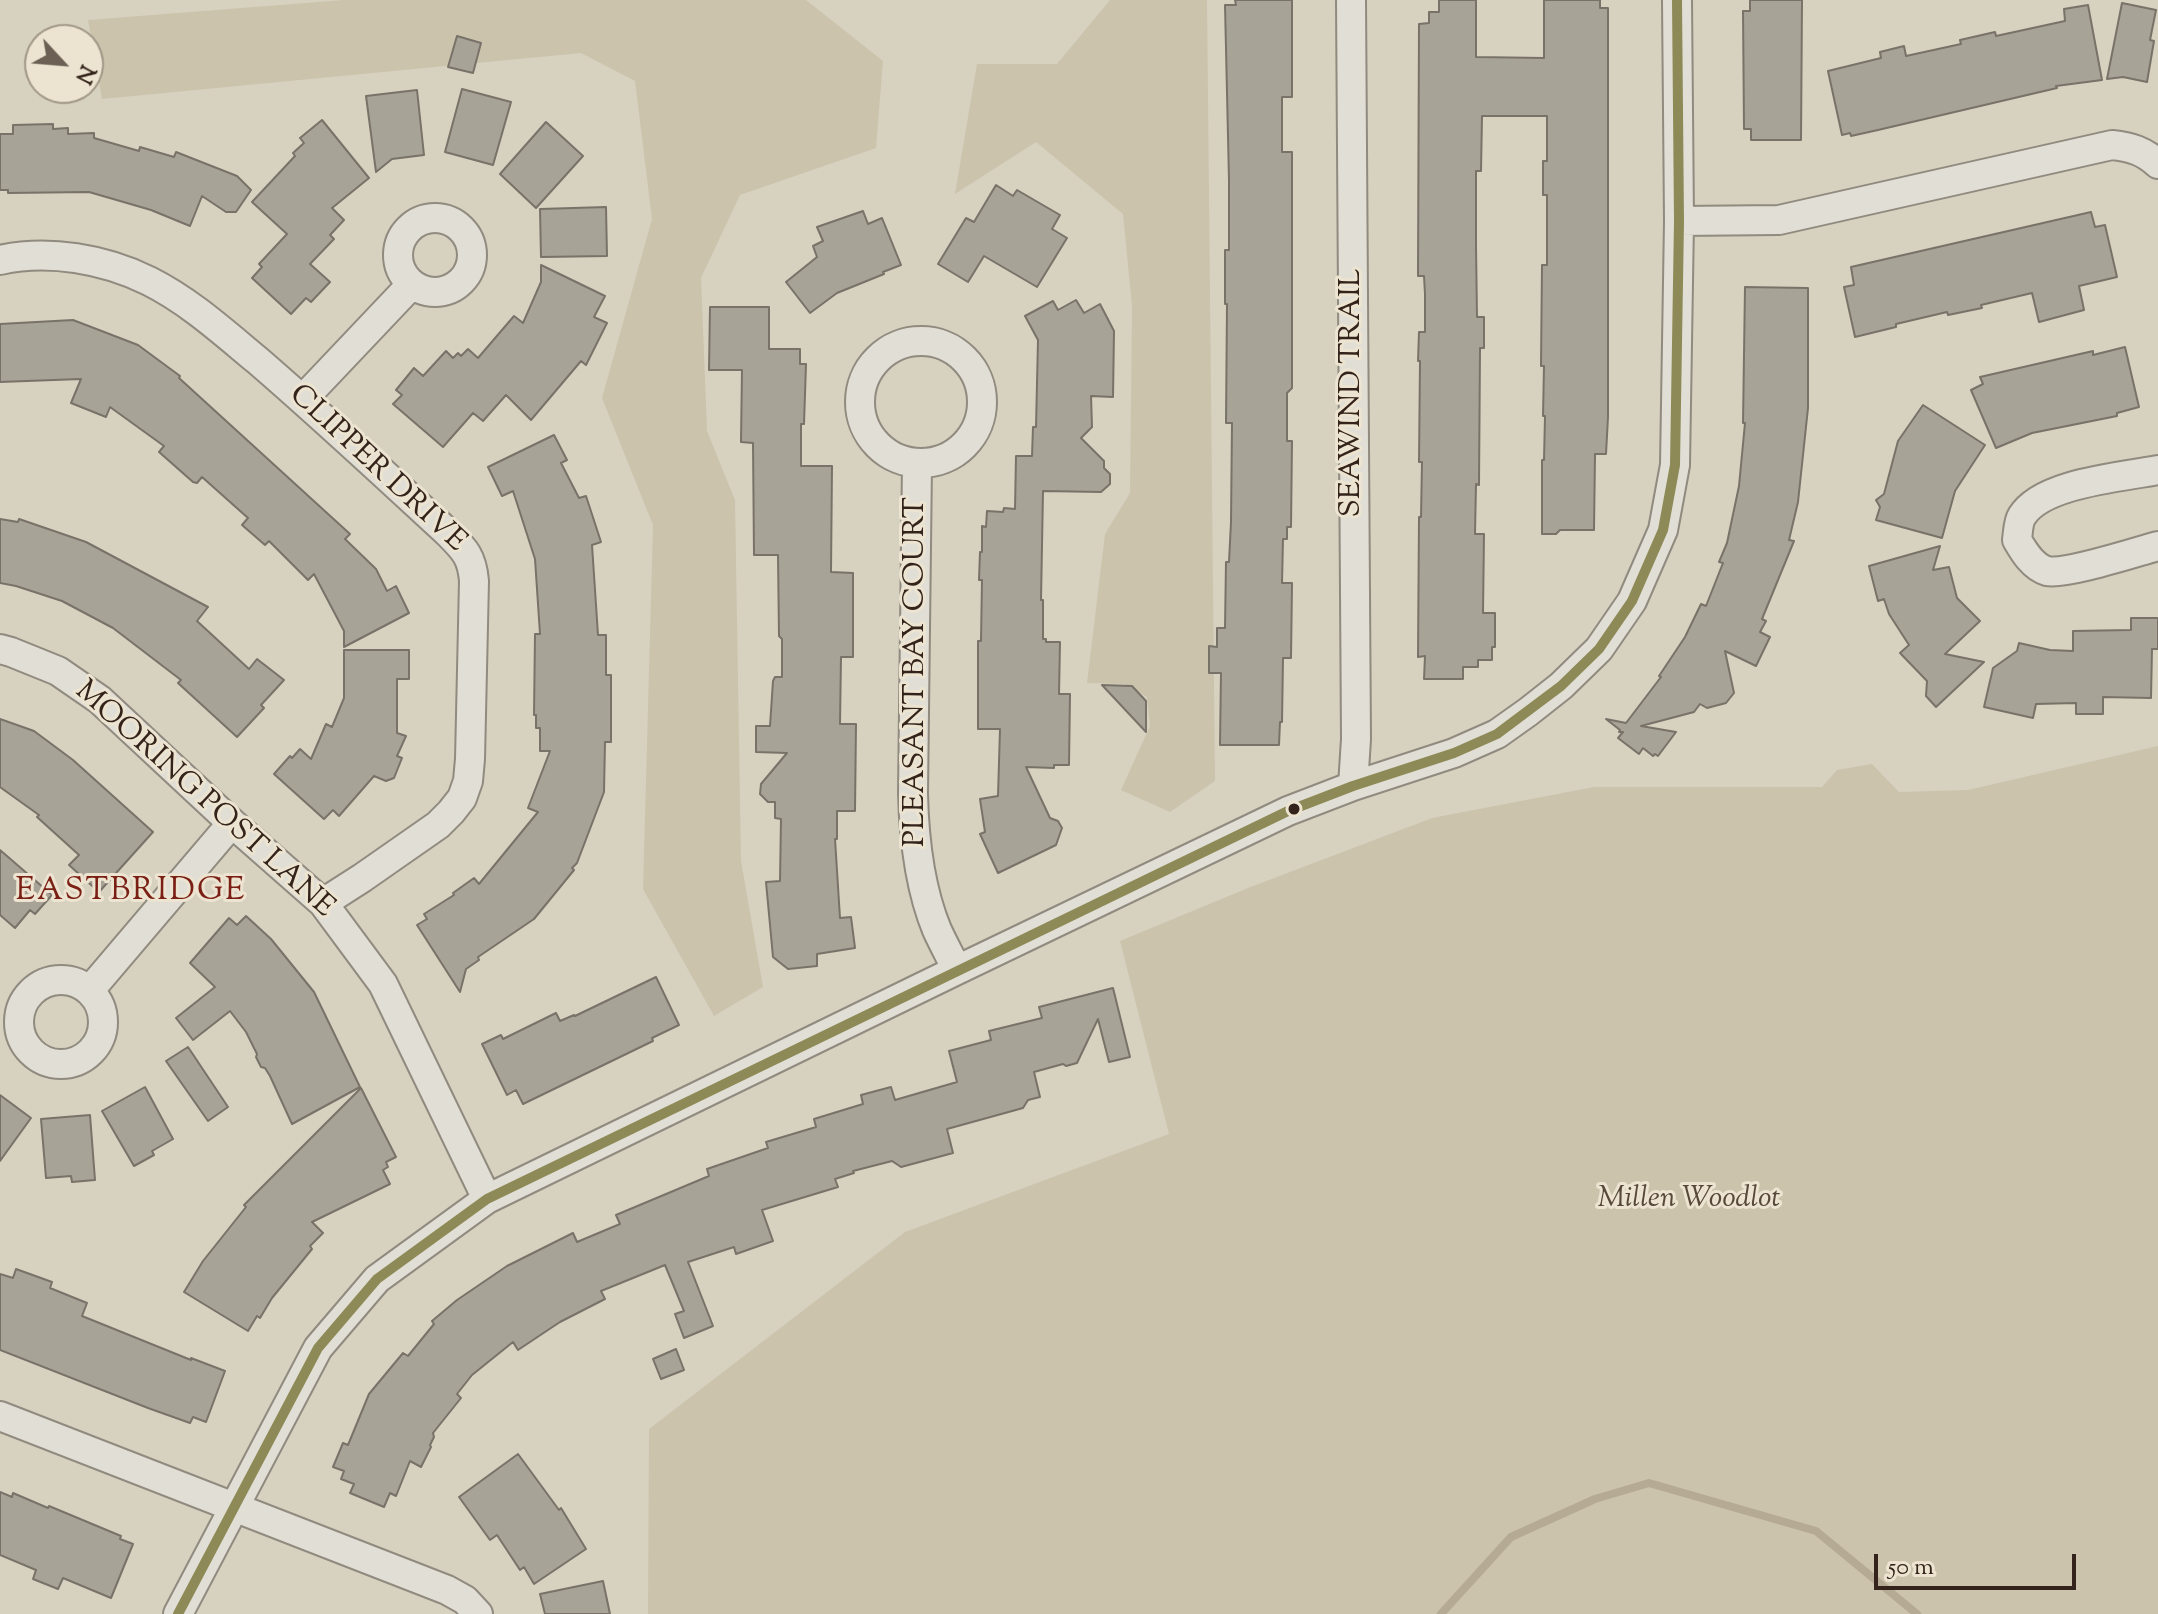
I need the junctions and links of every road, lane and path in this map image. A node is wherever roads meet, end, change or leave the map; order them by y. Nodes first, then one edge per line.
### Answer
1 (1351, 0) edge
2 (1677, 0) edge
3 (2158, 164) edge
4 (1679, 221) junction
5 (0, 260) edge
6 (412, 284) dead end
7 (303, 399) junction
8 (917, 464) junction
9 (2158, 470) edge
10 (2158, 546) edge
11 (0, 649) edge
12 (1353, 786) junction
13 (232, 823) junction
14 (323, 903) junction
15 (957, 970) junction
16 (90, 990) dead end
17 (487, 1199) junction
18 (0, 1416) edge
19 (234, 1509) junction
20 (178, 1614) edge
21 (478, 1614) edge

1 - 12 street, SEAWIND TRAIL
2 - 4 street
3 - 4 street
4 - 12 street
5 - 7 street, CLIPPER DRIVE
6 - 7 street
7 - 14 street, CLIPPER DRIVE
8 - 8 street, PLEASANT BAY COURT
8 - 15 street, PLEASANT BAY COURT
9 - 10 street
11 - 13 street, MOORING POST LANE
12 - 15 street
13 - 14 street, MOORING POST LANE
13 - 16 street
14 - 17 street, MOORING POST LANE
15 - 17 street
17 - 19 street
18 - 19 street
19 - 20 street
19 - 21 street

